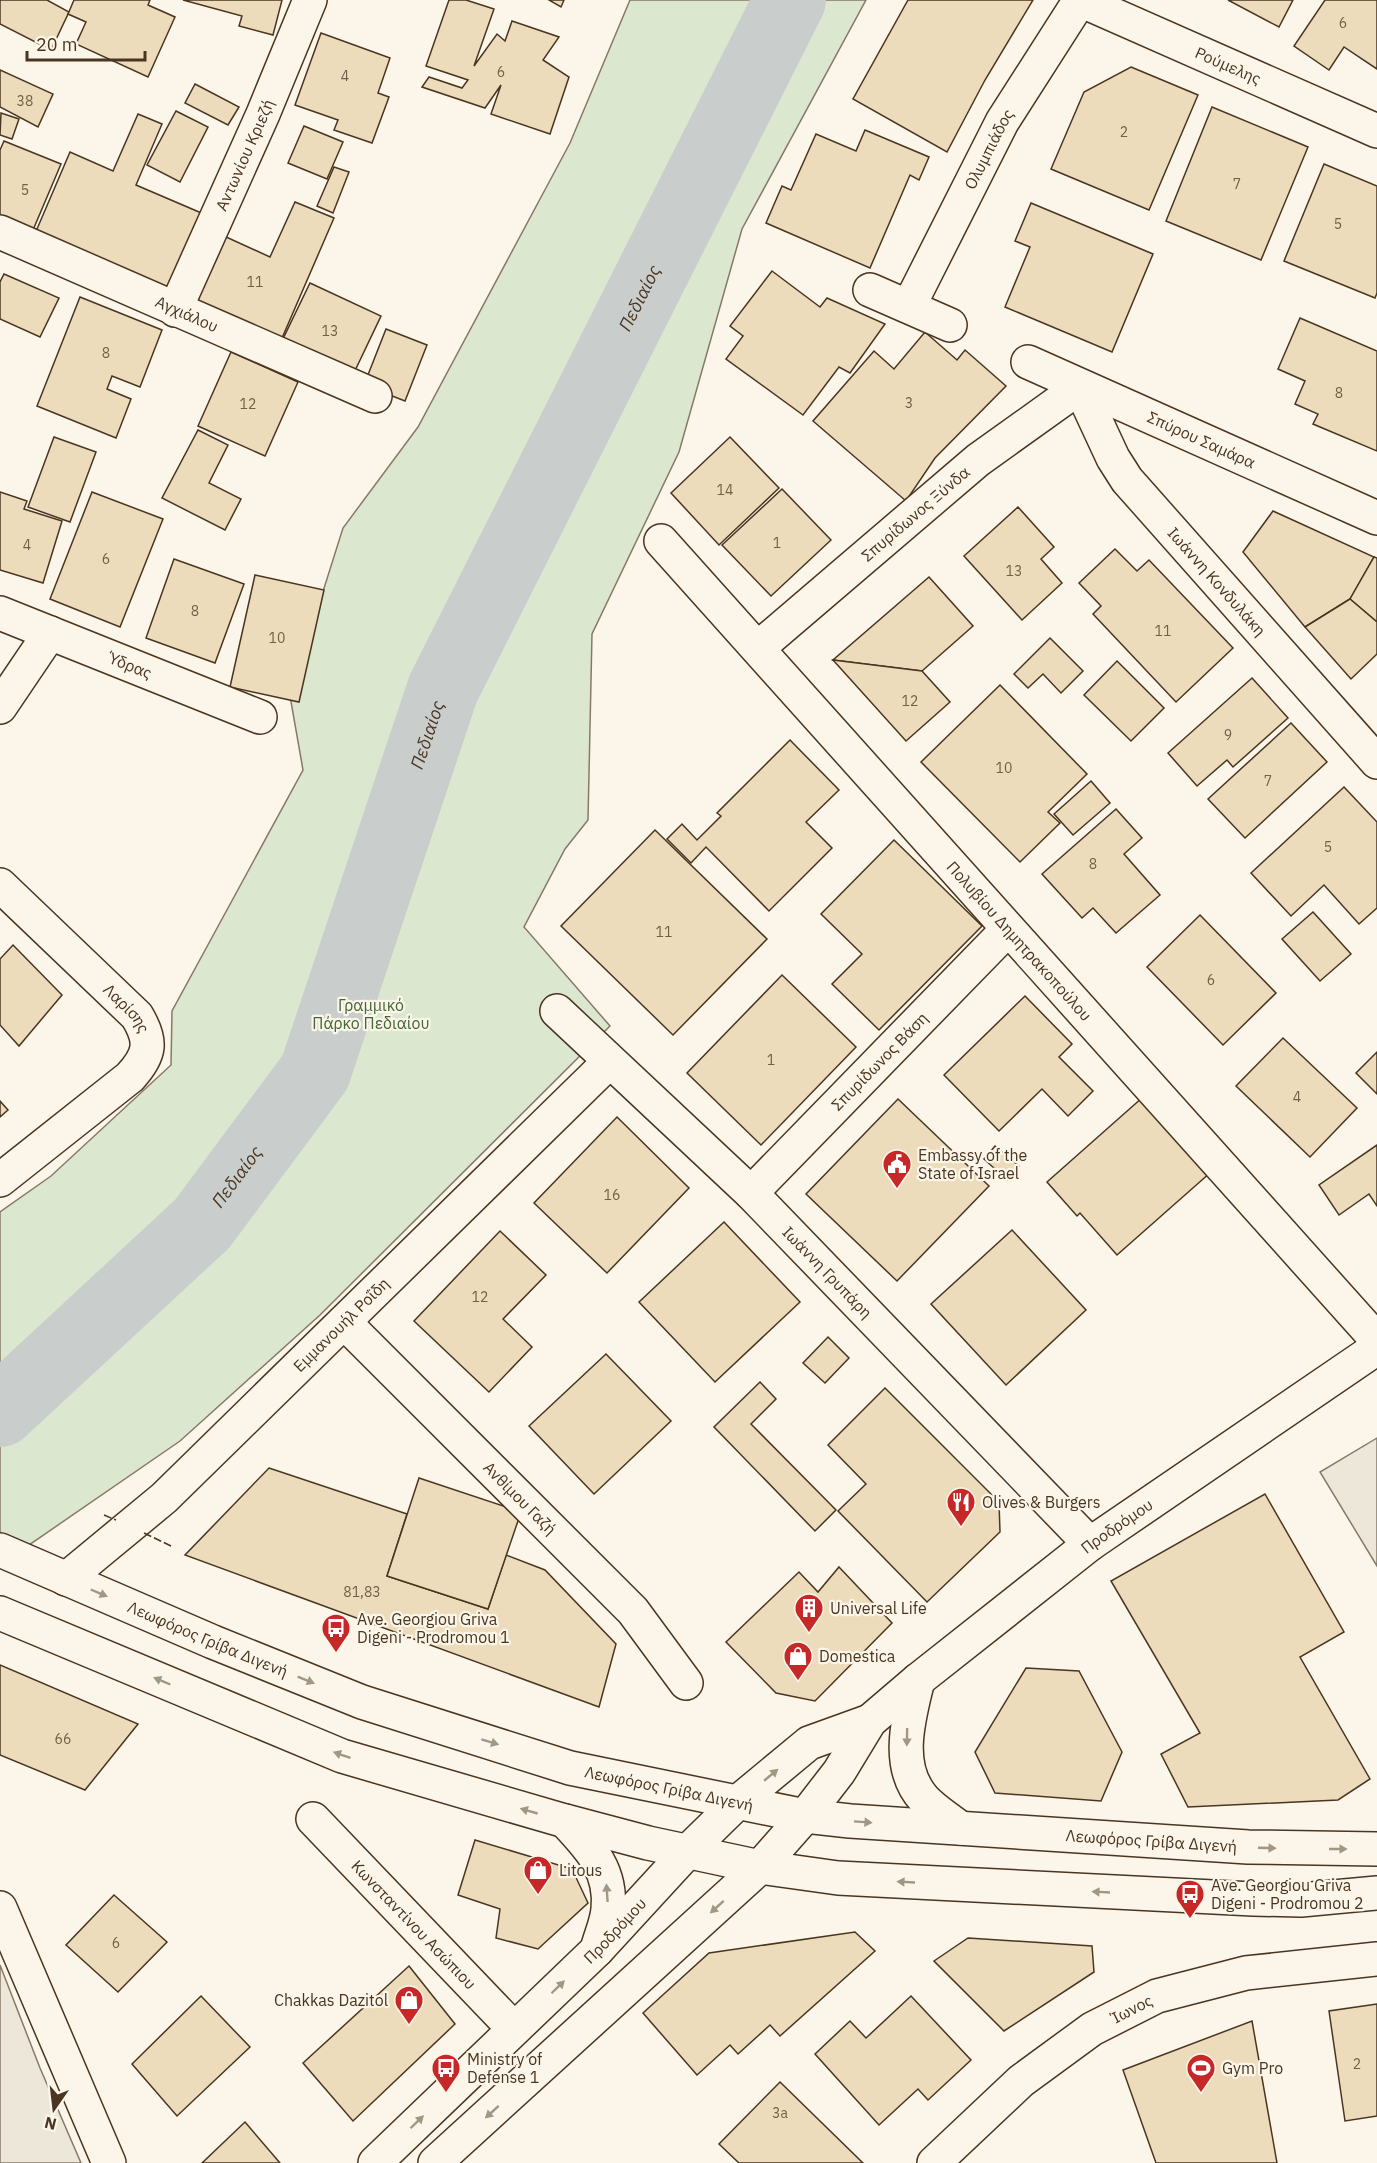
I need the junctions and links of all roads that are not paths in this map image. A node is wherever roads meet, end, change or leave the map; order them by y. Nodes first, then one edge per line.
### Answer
1 (310, 0) edge
2 (1080, 0) edge
3 (1377, 131) edge
4 (0, 232) edge
5 (870, 291) dead end
6 (909, 306) junction
7 (175, 310) junction
8 (950, 325) dead end
9 (1028, 362) dead end
10 (1080, 387) junction
11 (375, 396) dead end
12 (1377, 518) edge
13 (661, 541) dead end
14 (0, 614) edge
15 (50, 633) junction
16 (758, 648) junction
17 (0, 707) edge
18 (260, 717) dead end
19 (1377, 762) edge
20 (0, 885) edge
21 (1008, 929) junction
22 (556, 1011) dead end
23 (609, 1062) junction
24 (0, 1180) edge
25 (751, 1193) junction
26 (345, 1322) junction
27 (1377, 1340) edge
28 (1377, 1348) edge
29 (1090, 1544) junction
30 (3, 1552) edge
31 (66, 1579) junction
32 (0, 1614) edge
33 (918, 1680) junction
34 (686, 1683) dead end
35 (870, 1721) junction
36 (739, 1801) junction
37 (805, 1816) junction
38 (313, 1819) dead end
39 (565, 1821) junction
40 (960, 1828) junction
41 (1377, 1849) edge
42 (688, 1851) junction
43 (760, 1867) junction
44 (1377, 1893) edge
45 (0, 1908) edge
46 (597, 1950) junction
47 (1377, 1959) edge
48 (514, 2029) junction
49 (109, 2163) edge
50 (375, 2163) edge
51 (435, 2163) edge
52 (934, 2163) edge

1 - 7 street, Αντωνίου Κριεζή
2 - 3 street, Ρούμελης
2 - 6 street, Ολυμπιάδος
4 - 7 street, Αγχιάλου
5 - 6 street
6 - 8 street
7 - 11 street, Αγχιάλου
9 - 10 street, Σπύρου Σαμάρα
10 - 12 street, Σπύρου Σαμάρα
10 - 16 street, Σπυρίδωνος Ξύνδα
10 - 19 street, Ιωάννη Κονδυλάκη
13 - 16 street, Πολυβίου Δημητρακοπούλου
14 - 15 street, Ύδρας
15 - 17 street
15 - 18 street, Ύδρας
16 - 21 street, Πολυβίου Δημητρακοπούλου
20 - 24 street, Λαρίσης
21 - 25 street, Σπυρίδωνος Βάση
21 - 27 street, Πολυβίου Δημητρακοπούλου
22 - 23 street, Ιωάννη Γρυπάρη
23 - 25 street, Ιωάννη Γρυπάρη
23 - 26 street, Εμμανουήλ Ροΐδη
25 - 29 street, Ιωάννη Γρυπάρη
26 - 31 street, Εμμανουήλ Ροΐδη
26 - 34 street, Ανθίμου Γαζή
28 - 29 street, Προδρόμου
29 - 33 street, Προδρόμου
30 - 31 street, Λεωφόρος Γρίβα Διγενή
31 -> 36 street, Λεωφόρος Γρίβα Διγενή
39 -> 32 street
33 - 35 street, Προδρόμου
33 -> 40 street
36 -> 35 street, Προδρόμου
35 - 37 street, Προδρόμου
36 - 37 street, Λεωφόρος Γρίβα Διγενή
36 - 42 street, Προδρόμου
37 -> 40 street, Λεωφόρος Γρίβα Διγενή
37 - 43 street, Προδρόμου
38 - 48 street, Κωνσταντίνου Ασώπιου
39 - 42 street
46 -> 39 street
40 -> 41 street, Λεωφόρος Γρίβα Διγενή
42 - 43 street
42 - 46 street, Προδρόμου
44 -> 43 street
43 -> 51 street, Προδρόμου
45 - 49 street
48 -> 46 street, Προδρόμου
47 - 52 street, Ίωνος
50 -> 48 street, Προδρόμου

